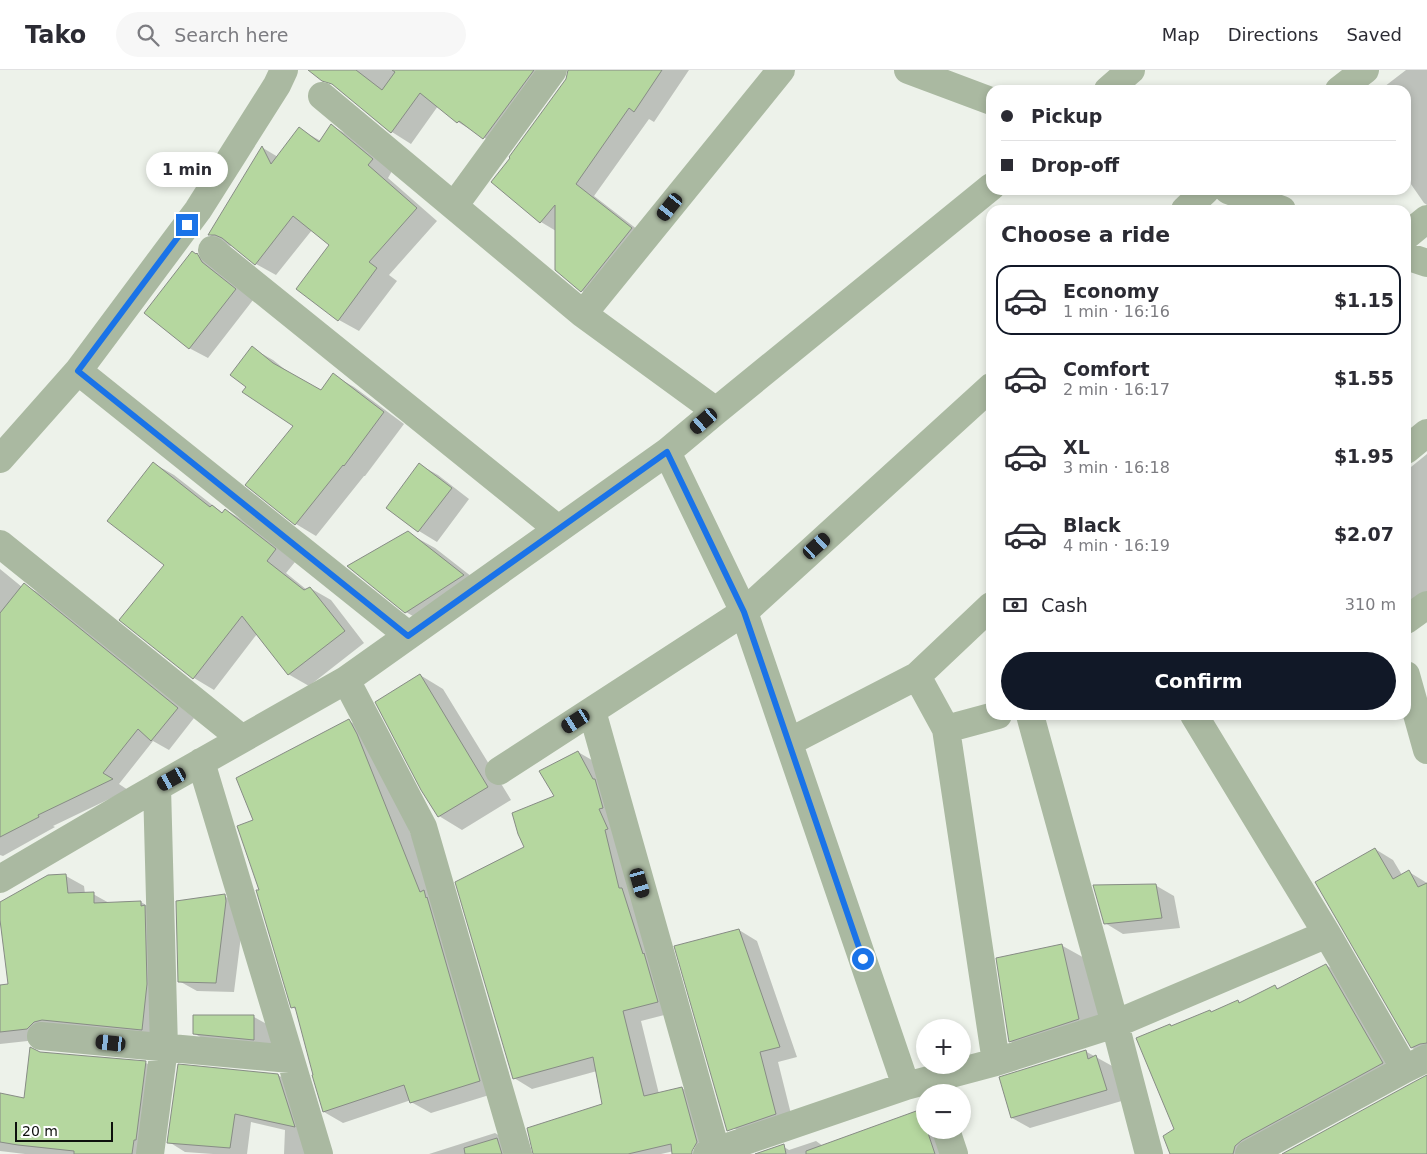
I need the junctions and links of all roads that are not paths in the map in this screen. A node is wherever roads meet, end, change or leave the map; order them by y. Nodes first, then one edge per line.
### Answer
1 (284, 70) edge
2 (553, 70) edge
3 (781, 70) edge
4 (908, 70) edge
5 (1131, 70) edge
6 (1365, 70) edge
7 (1114, 85) edge
8 (1346, 85) edge
9 (322, 96) dead end
10 (986, 99) edge
11 (986, 191) edge
12 (1201, 195) edge
13 (1242, 195) edge
14 (1190, 205) edge
15 (1268, 205) edge
16 (454, 206) junction
17 (1427, 219) edge
18 (1411, 232) edge
19 (212, 250) dead end
20 (1411, 258) edge
21 (1427, 263) edge
22 (583, 314) junction
23 (78, 371) junction
24 (986, 392) edge
25 (716, 410) junction
26 (1427, 433) edge
27 (1411, 446) edge
28 (667, 452) junction
29 (0, 459) edge
30 (558, 529) junction
31 (0, 544) edge
32 (1427, 605) edge
33 (986, 611) edge
34 (744, 612) junction
35 (1411, 616) edge
36 (408, 636) junction
37 (917, 676) junction
38 (346, 680) junction
39 (1411, 693) edge
40 (592, 711) junction
41 (986, 718) edge
42 (1031, 720) edge
43 (1197, 720) edge
44 (946, 729) junction
45 (242, 739) junction
46 (789, 742) junction
47 (1427, 750) edge
48 (201, 762) junction
49 (499, 771) dead end
50 (157, 787) junction
51 (0, 879) edge
52 (1326, 934) junction
53 (1115, 1024) junction
54 (41, 1036) dead end
55 (164, 1048) junction
56 (290, 1059) junction
57 (996, 1062) junction
58 (1416, 1063) edge
59 (922, 1084) edge
60 (929, 1084) edge
61 (916, 1088) edge
62 (949, 1139) edge
63 (713, 1153) edge
64 (150, 1154) edge
65 (319, 1154) edge
66 (518, 1154) edge
67 (954, 1154) edge
68 (1149, 1154) edge
69 (1249, 1154) edge

1 - 23 street
2 - 16 street
3 - 22 street
4 - 10 street
5 - 7 street
6 - 8 street
9 - 16 street
11 - 25 street
12 - 14 street
13 - 15 street
16 - 22 street
17 - 18 street
19 - 30 street
20 - 21 street
22 - 25 street
23 - 29 street
23 - 36 street
24 - 34 street
25 - 28 street
26 - 27 street
28 - 30 street
28 - 34 street
30 - 36 street
31 - 45 street
32 - 35 street
33 - 37 street
34 - 40 street
34 - 46 street
36 - 38 street
37 - 44 street
37 - 46 street
38 - 45 street
38 - 66 street
39 - 47 street
40 - 49 street
40 - 63 street
41 - 44 street
42 - 53 street
43 - 52 street
44 - 57 street
45 - 48 street
46 - 59 street
48 - 50 street
48 - 56 street
50 - 51 street
50 - 55 street
52 - 53 street
52 - 58 street
53 - 57 street
53 - 68 street
54 - 55 street
55 - 56 street
55 - 64 street
56 - 65 street
57 - 60 street
58 - 69 street
61 - 63 street
62 - 67 street

